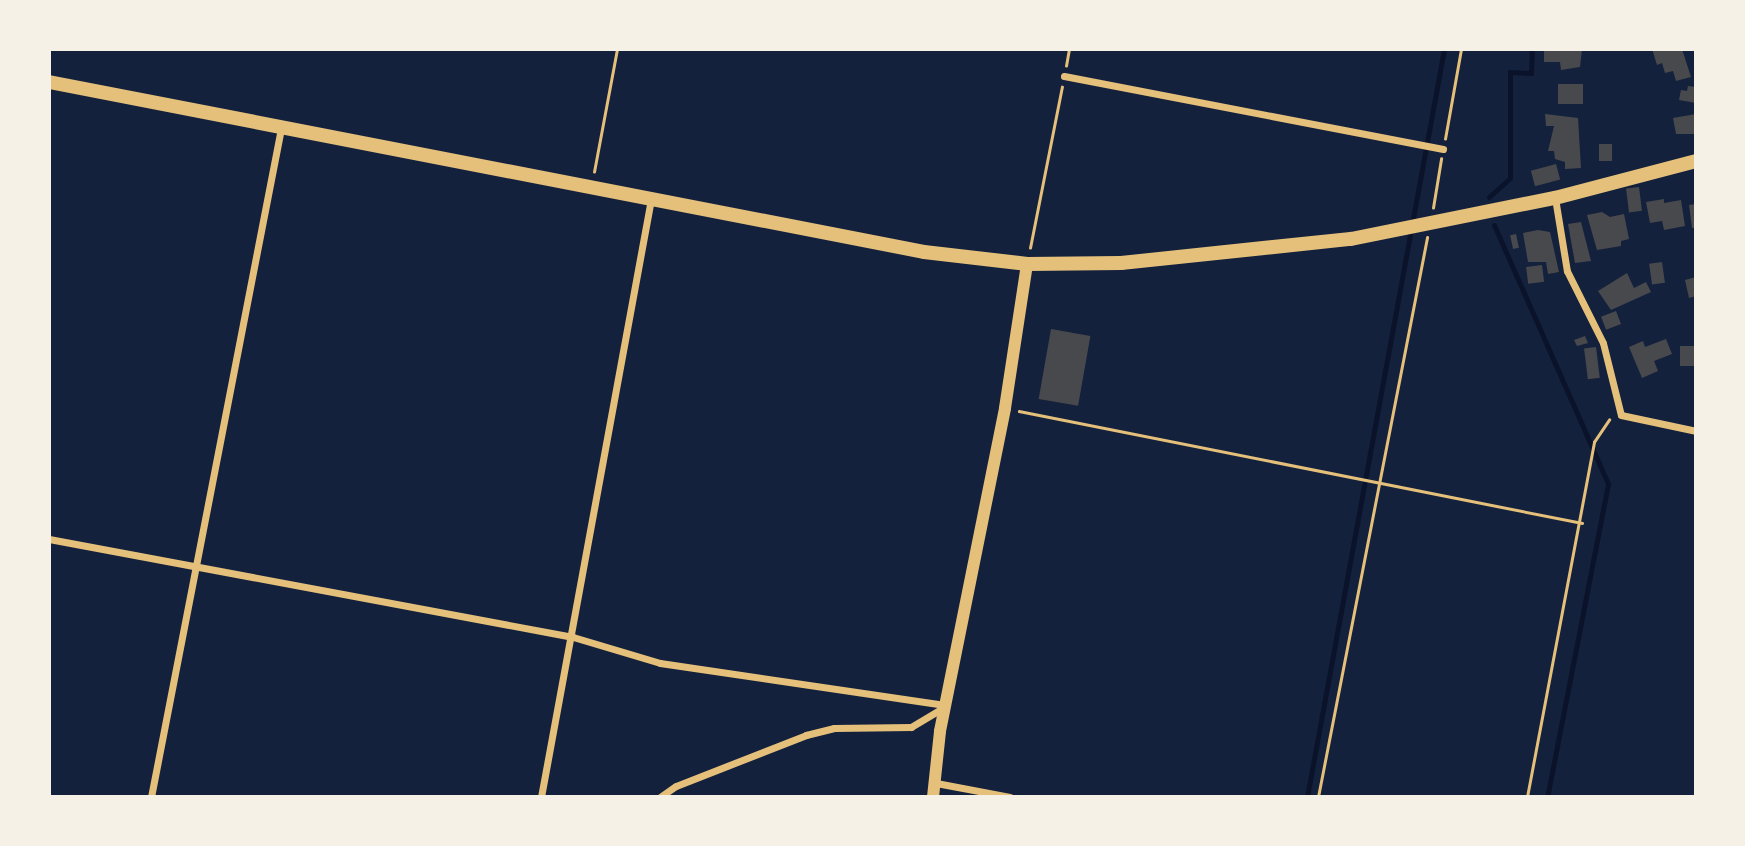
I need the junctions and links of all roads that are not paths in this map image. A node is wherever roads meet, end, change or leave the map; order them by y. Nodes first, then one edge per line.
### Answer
1 (1064, 76) road end
2 (49, 82) edge
3 (281, 126) junction
4 (1443, 149) dead end
5 (1696, 160) edge
6 (651, 197) junction
7 (1555, 198) junction
8 (1027, 264) junction
9 (1696, 431) edge
10 (49, 539) edge
11 (195, 569) junction
12 (573, 637) junction
13 (946, 705) junction
14 (936, 783) junction
15 (151, 797) edge
16 (541, 797) edge
17 (660, 797) edge
18 (933, 797) edge
19 (1010, 797) edge

1 - 4 street
2 - 3 main road
3 - 6 main road
3 - 11 street
5 - 7 main road
6 - 8 main road
6 - 12 street
7 - 8 main road
7 - 9 street
8 - 13 street
10 - 11 street
11 - 12 street
11 - 15 street
12 - 13 street
12 - 16 street
13 - 14 street
13 - 17 street
14 - 18 street
14 - 19 street

